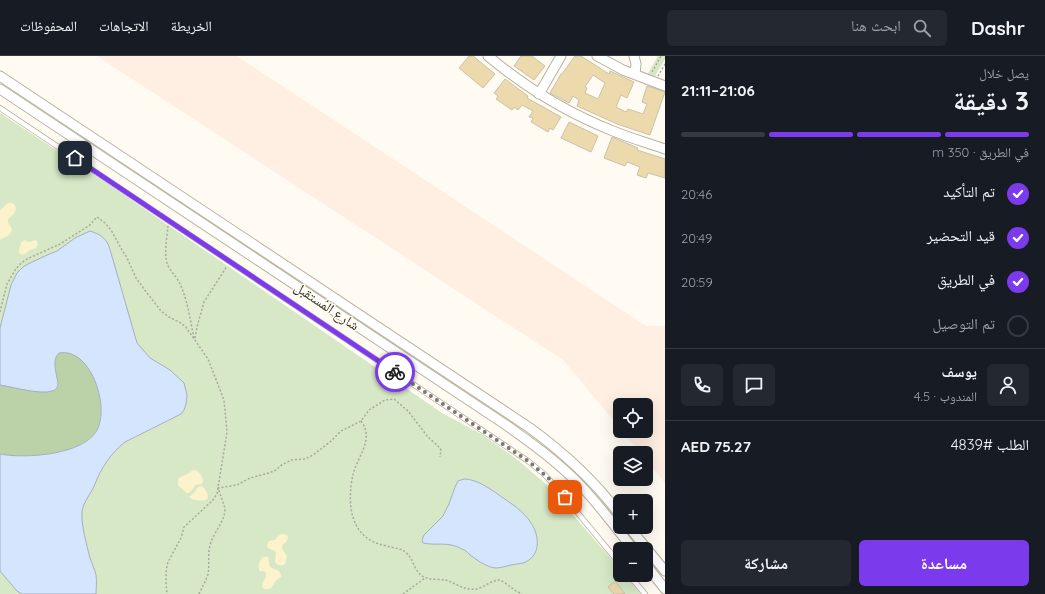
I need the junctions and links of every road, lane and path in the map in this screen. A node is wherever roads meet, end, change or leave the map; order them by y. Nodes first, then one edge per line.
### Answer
1 (488, 56) edge
2 (561, 56) edge
3 (596, 56) edge
4 (634, 56) edge
5 (661, 56) edge
6 (665, 64) edge
7 (635, 74) junction
8 (0, 76) edge
9 (651, 81) junction
10 (665, 86) edge
11 (0, 89) edge
12 (540, 94) junction
13 (0, 108) edge
14 (665, 149) edge
15 (168, 220) junction
16 (230, 262) junction
17 (0, 312) edge
18 (194, 340) junction
19 (361, 421) junction
20 (440, 457) dead end
21 (218, 488) junction
22 (613, 506) edge
23 (635, 534) edge
24 (627, 542) edge
25 (613, 556) edge
26 (665, 571) edge
27 (653, 573) edge
28 (425, 578) junction
29 (635, 582) edge
30 (665, 588) edge
31 (167, 594) edge
32 (199, 594) edge
33 (403, 594) edge
34 (522, 594) edge
35 (645, 594) edge

1 - 12 street
2 - 12 street
3 - 7 street
4 - 7 street
5 - 9 path
6 - 9 path
7 - 9 street
8 - 22 street, شارع المُستقبل
9 - 10 street
11 - 24 street, شارع المُستقبل
12 - 14 street
13 - 15 lane
15 - 16 lane
15 - 18 path
16 - 18 path
16 - 25 lane
17 - 18 path
18 - 21 path
19 - 20 path
19 - 21 path
19 - 28 path
21 - 31 path
21 - 32 path
23 - 26 street
27 - 30 street
28 - 33 path
28 - 34 path
29 - 35 lane

